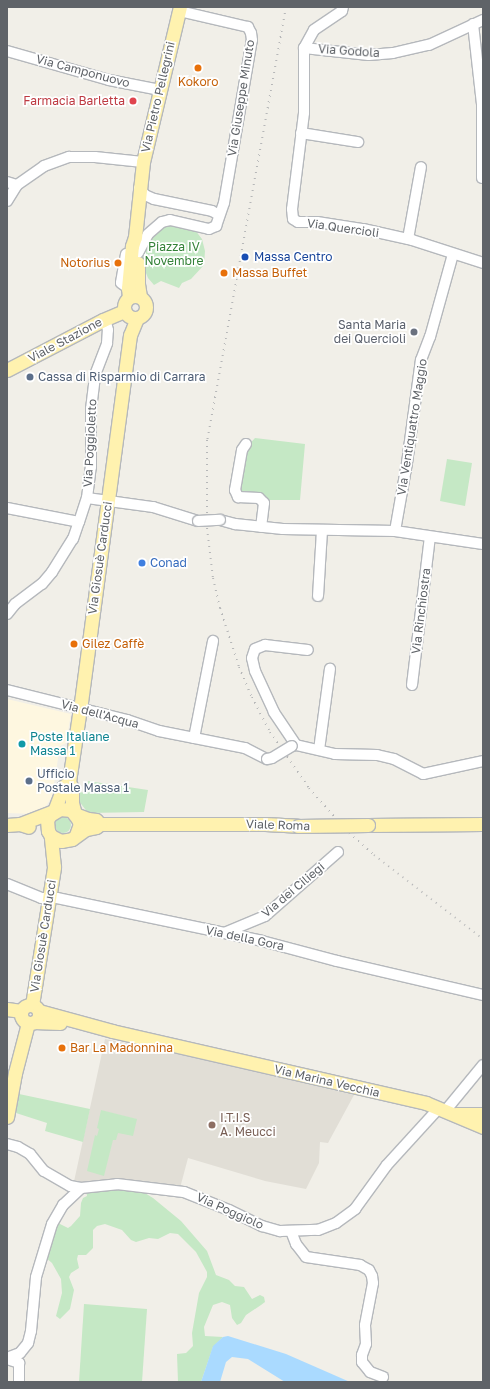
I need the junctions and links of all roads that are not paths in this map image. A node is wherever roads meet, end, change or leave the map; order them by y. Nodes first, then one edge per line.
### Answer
1 (345, 8) edge
2 (179, 9) edge
3 (483, 20) edge
4 (474, 24) junction
5 (304, 48) junction
6 (7, 51) edge
7 (160, 90) junction
8 (301, 133) junction
9 (358, 142) dead end
10 (143, 162) junction
11 (421, 167) dead end
12 (482, 178) edge
13 (12, 183) edge
14 (139, 188) junction
15 (7, 201) edge
16 (218, 215) junction
17 (408, 239) junction
18 (135, 246) junction
19 (453, 254) junction
20 (483, 263) edge
21 (132, 294) junction
22 (124, 312) junction
23 (136, 318) junction
24 (105, 319) junction
25 (7, 370) edge
26 (246, 444) dead end
27 (87, 498) junction
28 (109, 500) junction
29 (7, 508) edge
30 (80, 522) junction
31 (262, 527) junction
32 (322, 530) junction
33 (395, 532) junction
34 (430, 537) junction
35 (483, 544) edge
36 (318, 596) dead end
37 (11, 603) edge
38 (7, 614) edge
39 (213, 641) dead end
40 (308, 650) dead end
41 (330, 669) dead end
42 (412, 685) dead end
43 (7, 690) edge
44 (80, 708) junction
45 (194, 738) junction
46 (294, 746) junction
47 (318, 750) junction
48 (483, 761) edge
49 (69, 782) junction
50 (54, 811) junction
51 (75, 814) junction
52 (20, 824) junction
53 (100, 824) junction
54 (483, 824) edge
55 (7, 825) edge
56 (50, 833) junction
57 (74, 837) junction
58 (338, 852) dead end
59 (54, 867) junction
60 (7, 884) edge
61 (49, 899) junction
62 (224, 933) junction
63 (483, 995) edge
64 (7, 1009) edge
65 (31, 1014) junction
66 (483, 1065) edge
67 (447, 1111) junction
68 (483, 1114) edge
69 (7, 1117) edge
70 (483, 1127) edge
71 (7, 1144) edge
72 (81, 1188) junction
73 (291, 1231) junction
74 (7, 1359) edge
75 (383, 1377) dead end
76 (19, 1382) edge

1 - 5 street, Via Quercioli
2 - 7 main road, Via Pietro Pellegrini
2 - 16 street, Via Giuseppe Minuto
3 - 4 street, Via Godola
4 - 5 street, Via Godola
4 - 12 street
5 - 8 street, Via Quercioli
6 - 7 street, Via Camponuovo
7 - 10 main road, Via Pietro Pellegrini
8 - 9 street
8 - 17 street, Via Quercioli
10 - 13 street
10 - 14 main road, Via Pietro Pellegrini
11 - 17 street
13 - 15 street
14 - 16 street
14 - 18 main road
16 - 18 street, Via Giuseppe Minuto
17 - 19 street, Via Quercioli
18 - 21 main road
19 - 20 street, Via Quercioli
19 - 33 street, Via Ventiquattro Maggio
21 - 22 main road
21 - 23 main road
22 - 23 main road
22 - 24 main road, Viale Stazione
23 - 28 main road, Via Giosuè Carducci
24 - 25 main road, Viale Stazione
24 - 27 street, Via Poggioletto
26 - 31 street
27 - 28 street
27 - 30 street, Via Poggioletto
28 - 31 street, bridge
28 - 44 main road, Via Giosuè Carducci
29 - 30 street
30 - 37 street, Via Poggioletto
31 - 32 street
32 - 33 street
32 - 36 street
33 - 34 street
34 - 35 street
34 - 42 street, Via Rinchiostra
37 - 38 street, Via Poggioletto
39 - 45 street
40 - 46 street
41 - 47 street
43 - 44 street, Via dell'Acqua
44 - 45 street, Via dell'Acqua
44 - 49 main road, Via Giosuè Carducci
45 - 46 street, Via dell'Acqua, bridge
46 - 47 street
47 - 48 street
49 - 50 main road, Via Giosuè Carducci
49 - 51 main road, Via Giosuè Carducci
50 - 51 main road
50 - 52 main road
50 - 56 main road
51 - 53 main road, Viale Roma
51 - 57 main road
52 - 55 main road
52 - 56 main road
53 - 54 main road, Viale Roma, bridge
53 - 57 main road
56 - 57 main road
56 - 59 main road, Via Giosuè Carducci
57 - 59 main road, Via Giosuè Carducci
58 - 62 street, Via dei Ciliegi
59 - 61 main road, Via Giosuè Carducci
60 - 61 street, Via della Gora
61 - 62 street, Via della Gora
61 - 65 main road, Via Giosuè Carducci
62 - 63 street, Via della Gora
64 - 65 main road, Via Marina Vecchia
65 - 67 main road, Via Marina Vecchia
65 - 69 main road, Via Giosuè Carducci
66 - 67 street
67 - 68 main road, Via Marina Vecchia
67 - 70 main road, Via Marina Vecchia
67 - 73 street, Via Poggiolo
71 - 72 street, Via Poggiolo
72 - 73 street, Via Poggiolo
72 - 74 street
73 - 75 street
74 - 76 street

